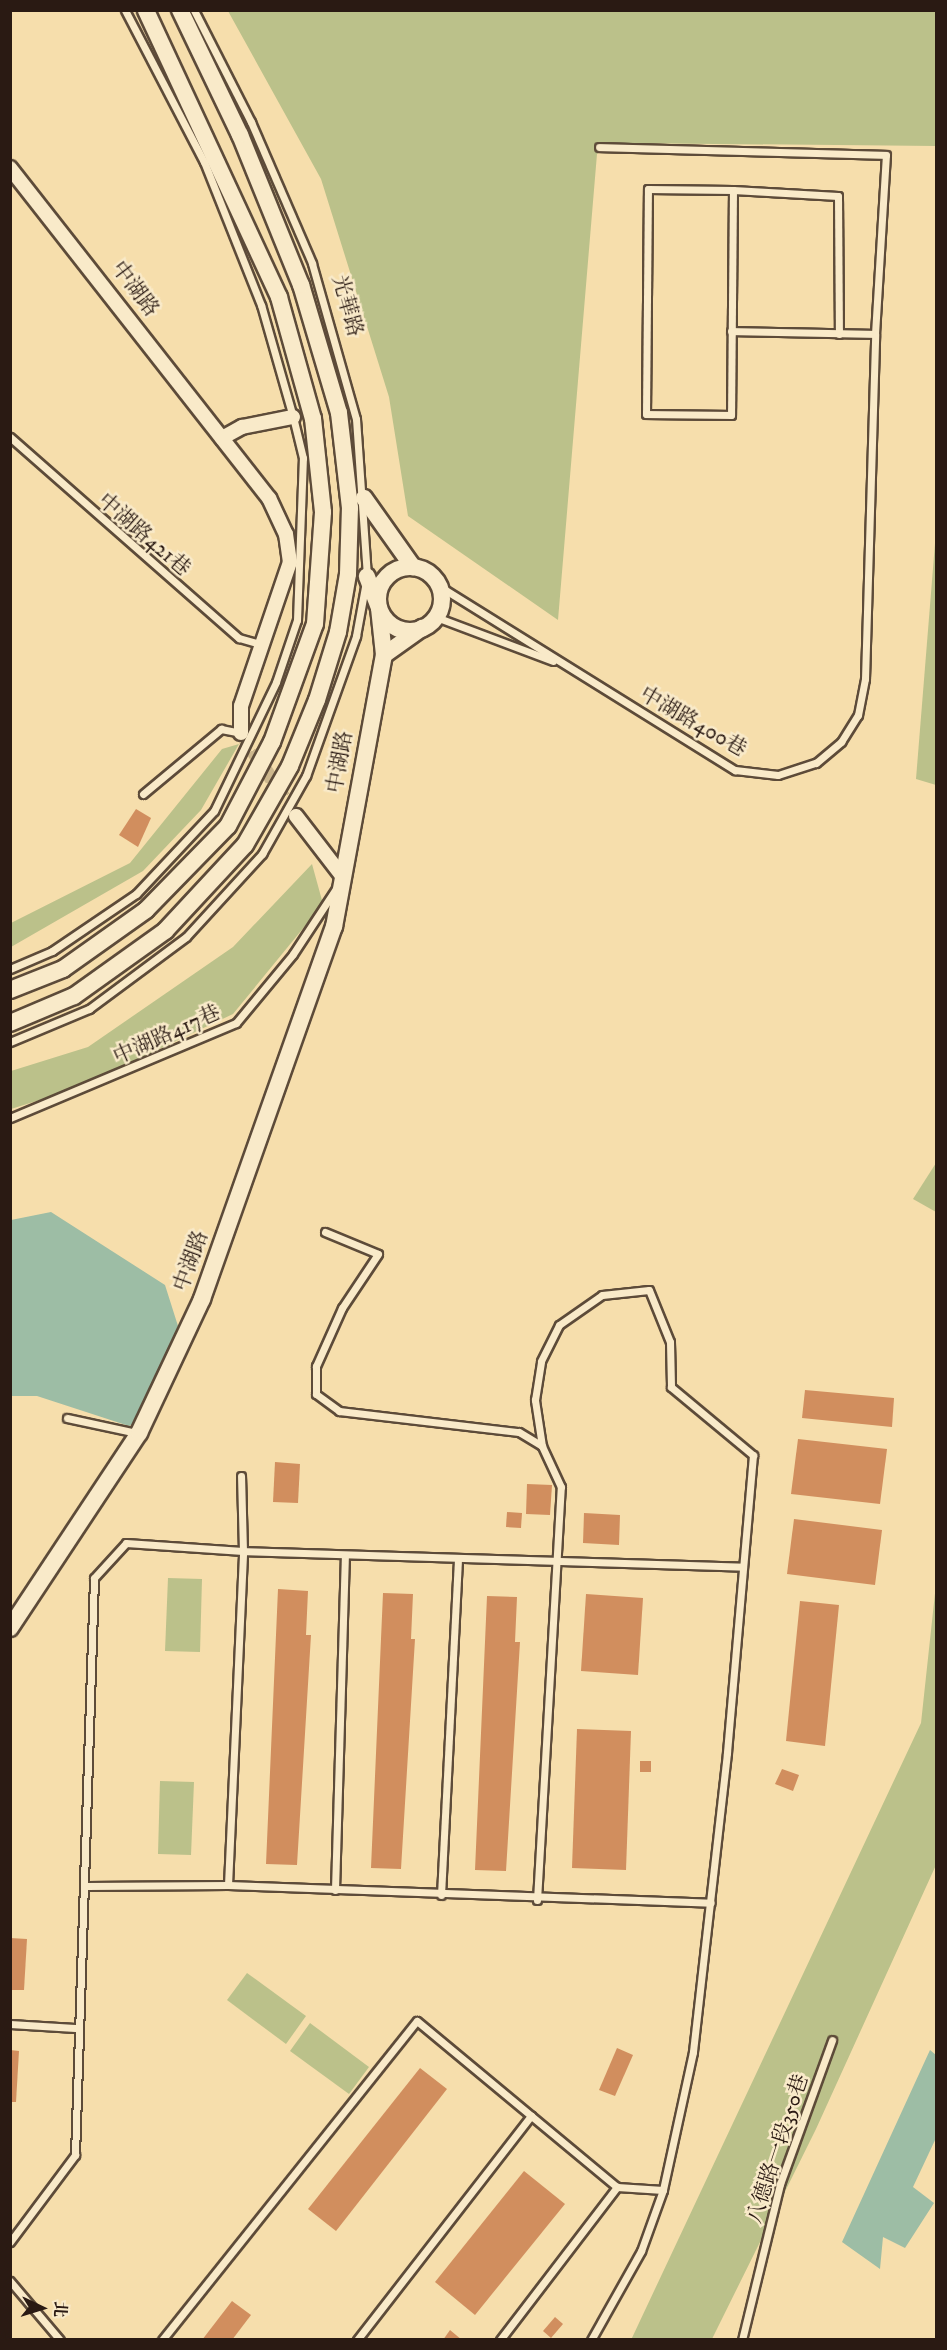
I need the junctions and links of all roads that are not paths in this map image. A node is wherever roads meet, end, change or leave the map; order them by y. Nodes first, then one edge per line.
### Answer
1 (126, 10) edge
2 (146, 10) edge
3 (180, 10) edge
4 (195, 10) edge
5 (599, 147) dead end
6 (10, 168) edge
7 (733, 189) junction
8 (731, 331) junction
9 (874, 333) junction
10 (839, 334) junction
11 (293, 417) junction
12 (10, 437) edge
13 (222, 438) junction
14 (364, 498) junction
15 (413, 567) junction
16 (367, 576) junction
17 (439, 586) junction
18 (379, 608) junction
19 (436, 616) junction
20 (423, 628) junction
21 (264, 645) junction
22 (384, 655) junction
23 (570, 667) junction
24 (242, 733) joint
25 (143, 794) dead end
26 (297, 816) tunnel mouth
27 (343, 877) junction
28 (10, 969) edge
29 (10, 990) edge
30 (10, 1023) edge
31 (10, 1042) edge
32 (10, 1118) edge
33 (325, 1232) dead end
34 (67, 1418) dead end
35 (139, 1433) junction
36 (542, 1446) junction
37 (242, 1476) dead end
38 (243, 1551) junction
39 (345, 1555) junction
40 (458, 1559) junction
41 (555, 1563) junction
42 (741, 1567) junction
43 (10, 1628) edge
44 (228, 1884) junction
45 (87, 1886) junction
46 (335, 1890) junction
47 (441, 1895) junction
48 (537, 1900) junction
49 (711, 1903) junction
50 (10, 2024) edge
51 (75, 2028) junction
52 (832, 2040) dead end
53 (531, 2116) junction
54 (617, 2187) junction
55 (663, 2190) junction
56 (10, 2242) edge
57 (10, 2281) edge
58 (60, 2340) edge
59 (162, 2340) edge
60 (357, 2340) edge
61 (500, 2340) edge
62 (591, 2340) edge
63 (742, 2340) edge

1 - 11 lane
2 - 29 street
3 - 30 street, 光華路
4 - 14 lane, 光華路
5 - 9 lane, 中湖路400巷
6 - 13 street, 中湖路
7 - 8 lane
7 - 8 lane
7 - 10 lane
8 - 10 lane
9 - 10 lane
9 - 23 lane, 中湖路400巷
11 - 13 street
11 - 28 lane
12 - 21 lane, 中湖路421巷
13 - 21 street, 中湖路
14 - 15 street
14 - 16 lane, 光華路
15 - 17 street
15 - 18 street
16 - 18 street
16 - 31 lane, 光華路
17 - 19 street
17 - 23 lane, 中湖路400巷
18 - 20 street
18 - 22 street, 中湖路
19 - 20 street
19 - 23 lane, 中湖路400巷
20 - 22 street
21 - 24 street, 中湖路
22 - 27 street, 中湖路
24 - 25 lane
26 - 27 street
27 - 32 lane, 中湖路417巷
27 - 35 street, 中湖路
33 - 36 lane
34 - 35 lane
35 - 43 street, 中湖路
36 - 41 lane
36 - 42 lane
37 - 38 lane
38 - 39 lane
38 - 44 lane
38 - 45 lane
39 - 40 lane
39 - 46 lane
40 - 41 lane
40 - 47 lane
41 - 42 lane
41 - 48 lane
42 - 49 lane
44 - 45 lane
44 - 46 lane
45 - 51 lane
46 - 47 lane
47 - 48 lane
48 - 49 lane
49 - 55 lane
50 - 51 lane
51 - 56 lane
52 - 63 lane, 八德路一段350巷
53 - 54 lane
53 - 59 lane
53 - 60 lane
54 - 55 lane
54 - 61 lane
55 - 62 lane
57 - 58 lane

